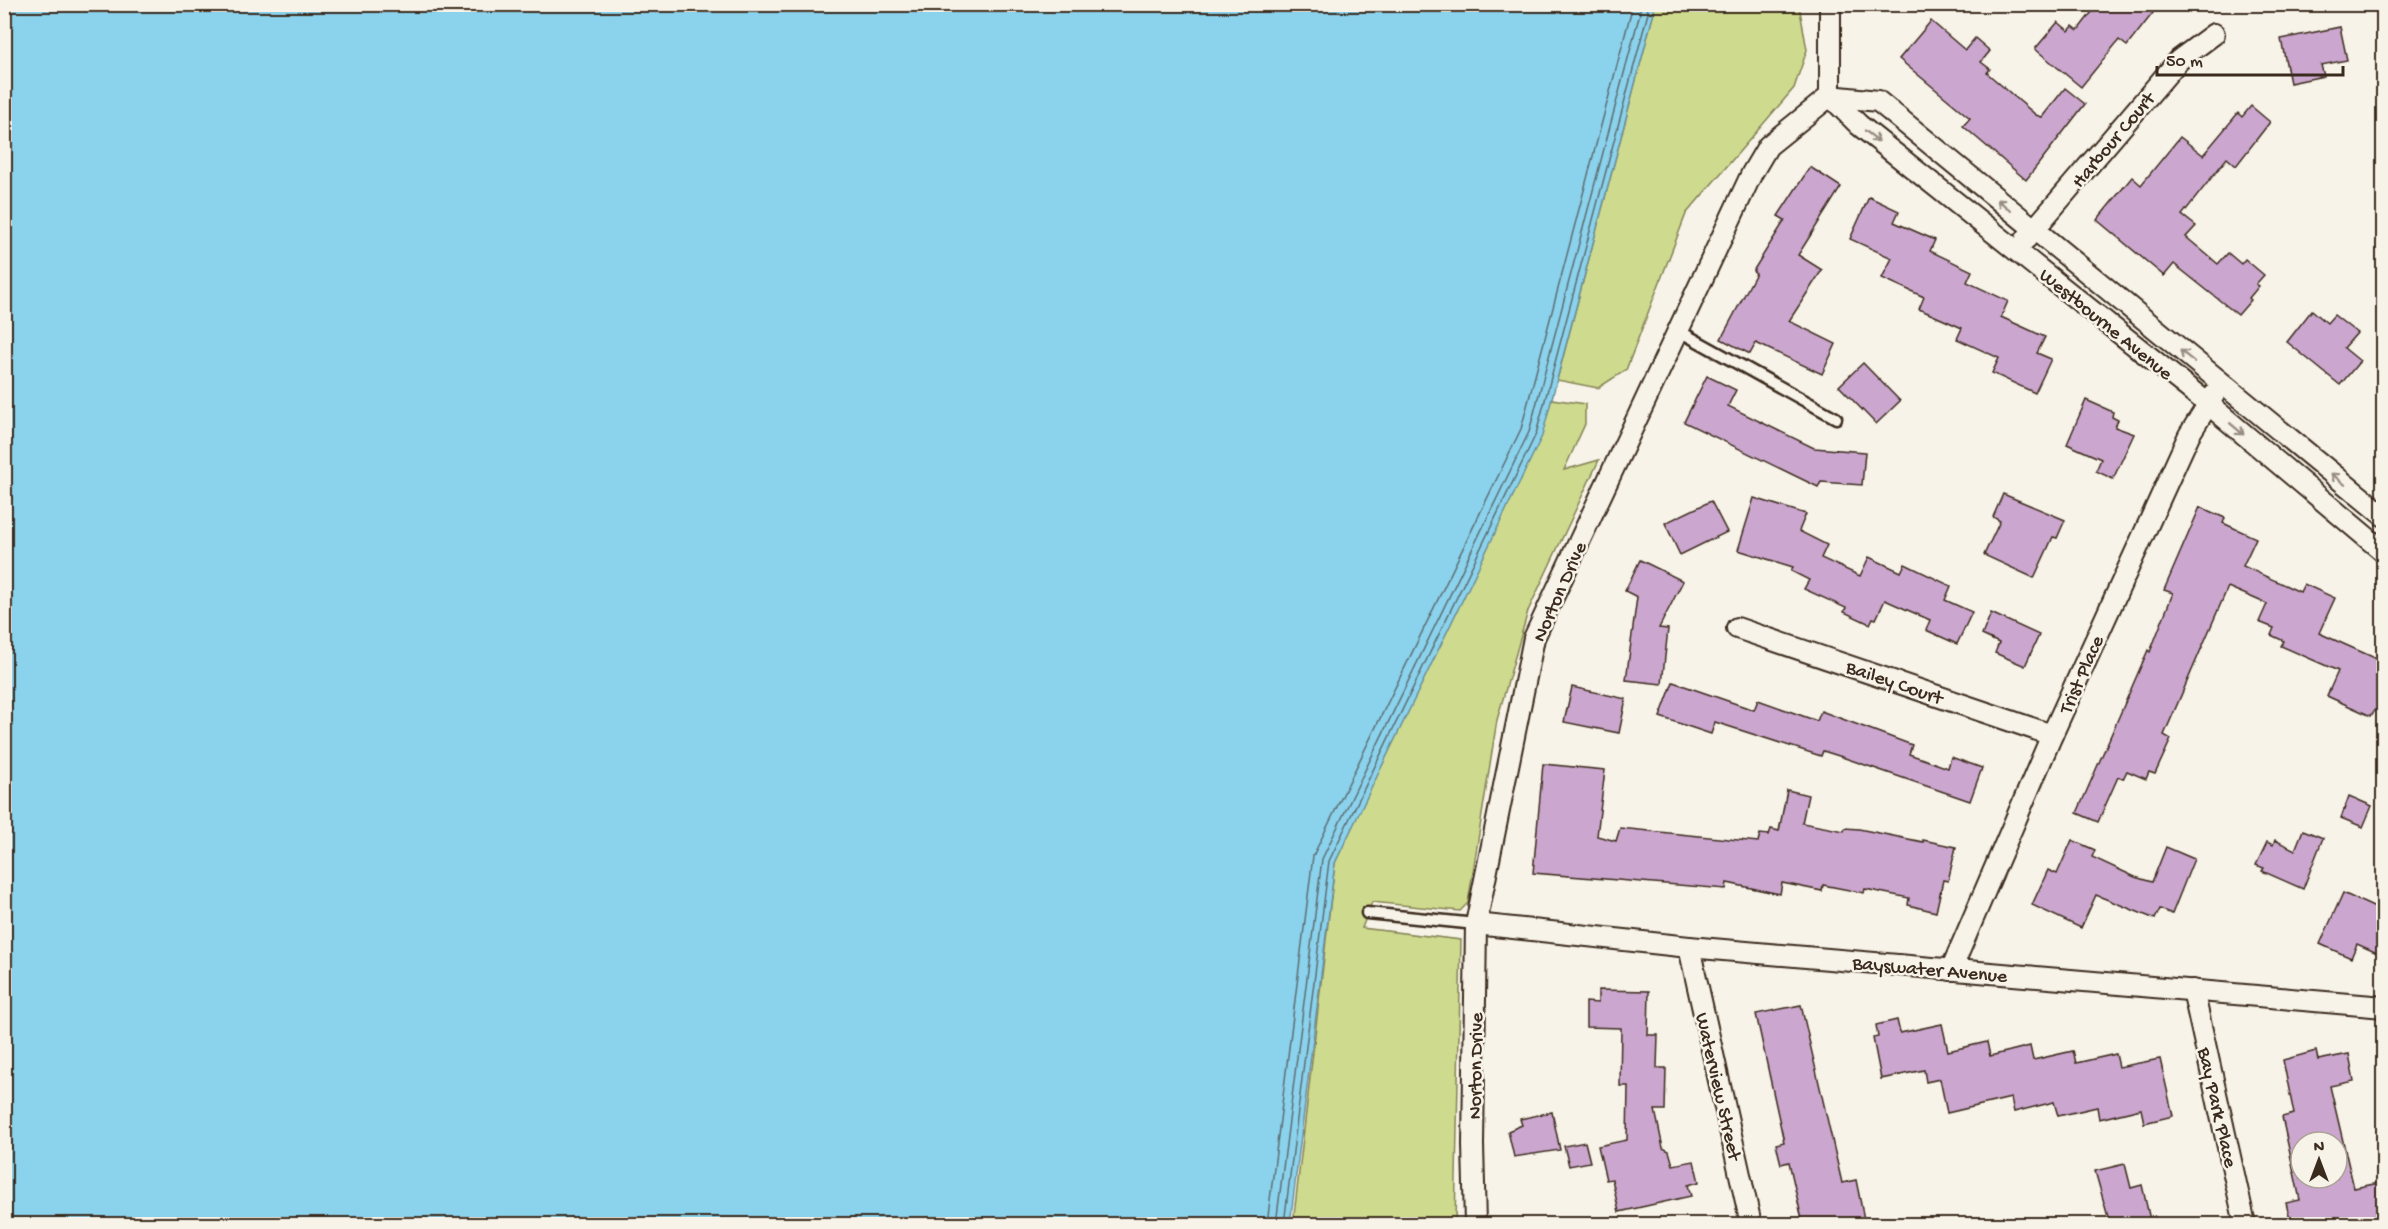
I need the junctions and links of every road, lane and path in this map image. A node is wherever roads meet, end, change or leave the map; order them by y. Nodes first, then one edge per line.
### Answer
1 (1830, 4) edge
2 (2214, 34) dead end
3 (1830, 96) junction
4 (2034, 230) junction
5 (2016, 250) junction
6 (1679, 331) junction
7 (2223, 385) junction
8 (2207, 403) junction
9 (1836, 418) dead end
10 (2384, 516) edge
11 (2384, 552) edge
12 (1737, 628) dead end
13 (2052, 735) junction
14 (1367, 913) dead end
15 (1476, 924) junction
16 (1689, 947) junction
17 (1951, 970) junction
18 (2193, 990) junction
19 (2384, 1007) edge
20 (1475, 1224) edge
21 (1751, 1224) edge
22 (2246, 1224) edge

1 - 3 street
2 - 4 street, Harbour Court
4 -> 3 street, Westbourne Avenue
3 -> 5 street, Westbourne Avenue
3 - 6 street, Norton Drive
4 - 5 street, Harbour Court
7 -> 4 street, Westbourne Avenue
5 - 8 street, Westbourne Avenue
6 - 9 lane
6 - 15 street, Norton Drive
7 - 8 street, Trist Place
10 -> 7 street, Westbourne Avenue
8 -> 11 street, Westbourne Avenue
8 - 13 street, Trist Place
12 - 13 street, Bailey Court
13 - 17 street, Trist Place
14 - 15 lane
15 - 16 street, Bayswater Avenue
15 - 20 street, Norton Drive
16 - 17 street, Bayswater Avenue
16 - 21 street, Waterview Street
17 - 18 street, Bayswater Avenue
18 - 19 street, Bayswater Avenue
18 - 22 street, Bay Park Place

